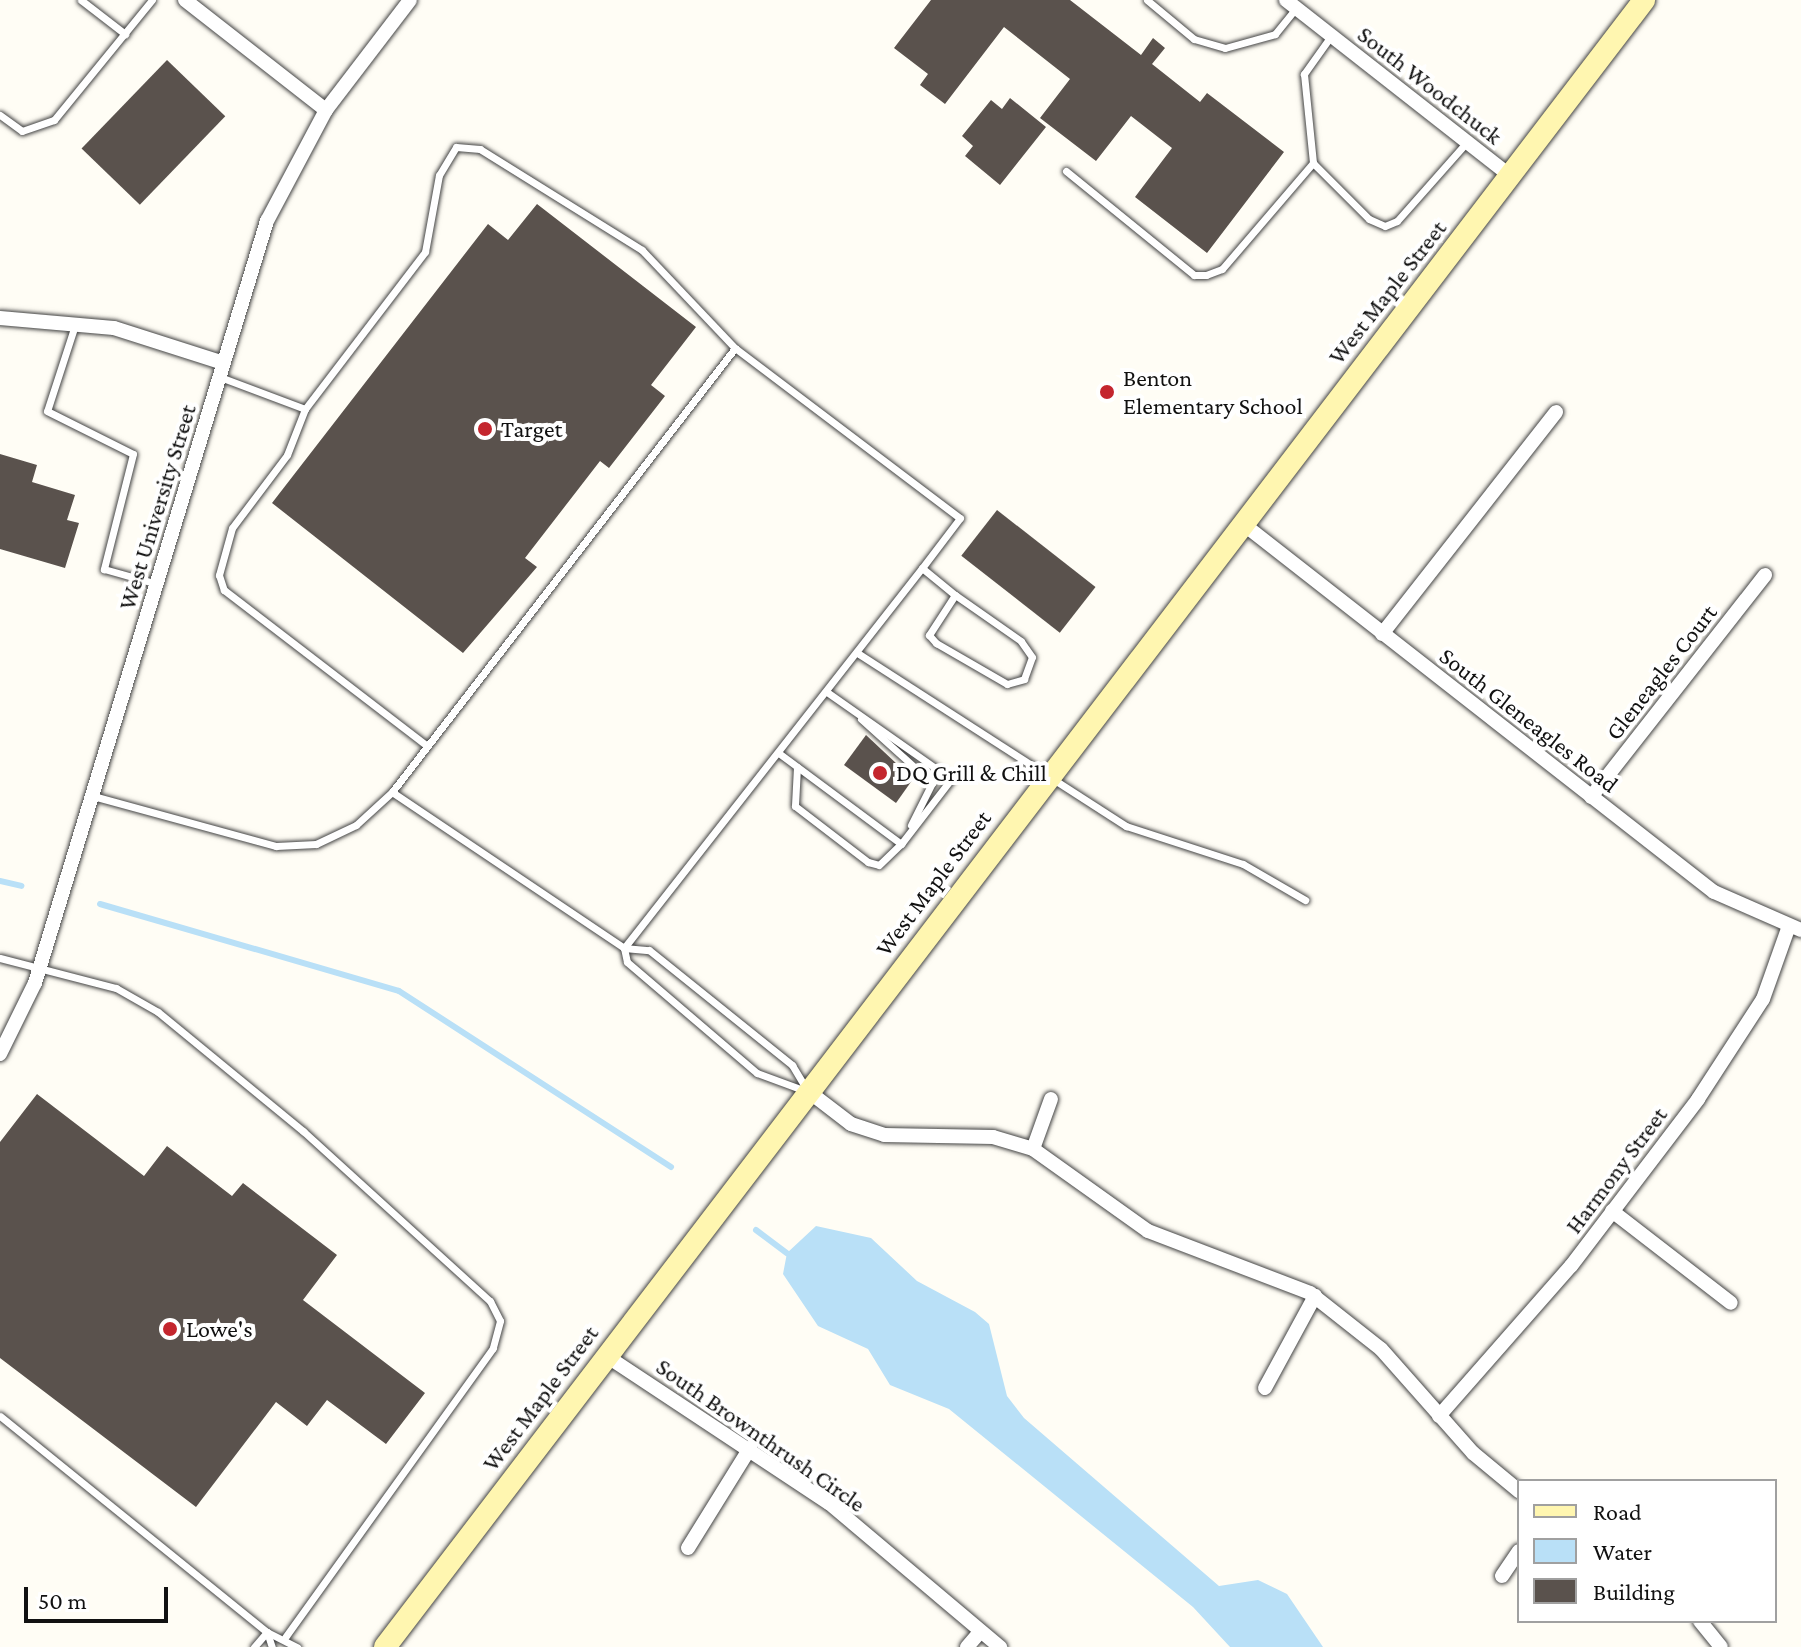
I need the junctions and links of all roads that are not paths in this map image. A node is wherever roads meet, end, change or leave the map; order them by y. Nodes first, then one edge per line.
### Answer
1 (81, 0) edge
2 (152, 0) edge
3 (185, 0) edge
4 (410, 0) edge
5 (1147, 0) edge
6 (1644, 0) edge
7 (1291, 4) edge
8 (125, 34) junction
9 (1331, 36) junction
10 (326, 110) junction
11 (0, 115) edge
12 (1467, 142) junction
13 (1313, 163) junction
14 (1066, 171) dead end
15 (1509, 175) junction
16 (0, 318) edge
17 (75, 323) junction
18 (735, 348) junction
19 (222, 370) junction
20 (305, 409) junction
21 (1556, 412) dead end
22 (1242, 523) junction
23 (922, 568) junction
24 (1765, 575) dead end
25 (157, 584) junction
26 (955, 595) junction
27 (1382, 634) junction
28 (859, 654) junction
29 (828, 693) junction
30 (859, 718) junction
31 (427, 746) junction
32 (780, 754) junction
33 (797, 767) junction
34 (1047, 775) junction
35 (392, 792) junction
36 (93, 796) junction
37 (1591, 797) junction
38 (901, 844) junction
39 (1305, 900) dead end
40 (1795, 928) edge
41 (624, 948) junction
42 (0, 958) edge
43 (39, 968) junction
44 (0, 1054) edge
45 (808, 1091) junction
46 (1051, 1099) dead end
47 (1033, 1149) junction
48 (1612, 1211) junction
49 (1315, 1296) junction
50 (1731, 1303) dead end
51 (605, 1355) junction
52 (1265, 1388) dead end
53 (0, 1416) edge
54 (1439, 1416) junction
55 (750, 1448) junction
56 (1517, 1489) edge
57 (688, 1548) dead end
58 (1517, 1554) edge
59 (1502, 1576) dead end
60 (1702, 1623) edge
61 (267, 1632) junction
62 (980, 1632) junction
63 (285, 1637) junction
64 (254, 1647) edge
65 (272, 1647) edge
66 (297, 1647) edge
67 (385, 1647) edge
68 (967, 1647) edge
69 (1000, 1647) edge
70 (1721, 1647) edge

1 - 8 lane
2 - 8 lane
3 - 10 street
4 - 10 street, West University Street
5 - 7 lane
6 - 15 main road, West Maple Street
7 - 9 street, South Woodchuck
8 - 11 lane
9 - 12 street, South Woodchuck
9 - 13 lane
10 - 19 street, West University Street
12 - 13 lane
12 - 15 street, South Woodchuck
13 - 14 lane
15 - 22 main road, West Maple Street
16 - 17 street
17 - 19 street
17 - 25 lane
18 - 20 lane
18 - 23 lane
18 - 31 lane
19 - 20 lane
19 - 25 street, West University Street
20 - 31 lane
21 - 27 street
22 - 27 street, South Gleneagles Road
22 - 34 main road, West Maple Street
23 - 26 lane
23 - 28 lane
24 - 37 street, Gleneagles Court
25 - 36 street, West University Street
26 - 26 lane
27 - 37 street, South Gleneagles Road
28 - 29 lane
28 - 34 lane
29 - 30 lane
29 - 32 lane
30 - 38 lane
30 - 38 lane
31 - 35 lane
32 - 33 lane
32 - 41 lane
33 - 38 lane
33 - 38 lane
34 - 39 lane
34 - 45 main road, West Maple Street
35 - 36 lane
35 - 41 lane
36 - 43 street, West University Street
37 - 40 street, South Gleneagles Road
40 - 48 street, Harmony Street
41 - 45 lane
41 - 45 lane
42 - 43 lane
43 - 44 street, West University Street
43 - 63 lane
45 - 47 street
45 - 51 main road, West Maple Street
46 - 47 street
47 - 49 street
48 - 50 street
48 - 54 street, Harmony Street
49 - 52 street
49 - 54 street
51 - 55 street, South Brownthrush Circle
51 - 67 main road, West Maple Street
53 - 61 lane
54 - 56 street
55 - 57 street
55 - 62 street, South Brownthrush Circle
58 - 59 street
60 - 70 street
61 - 63 lane
61 - 64 lane
61 - 65 lane
62 - 68 street
62 - 69 street, South Brownthrush Circle
63 - 66 lane

